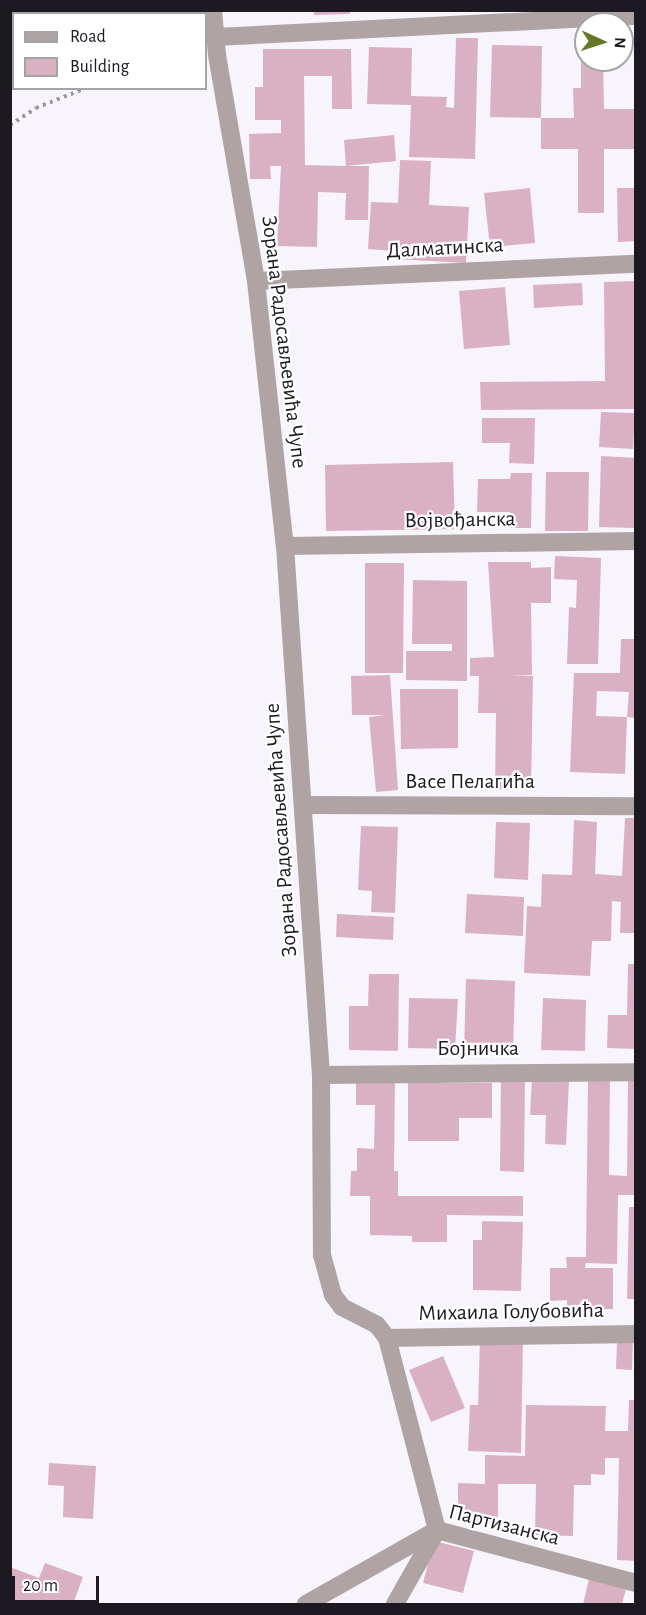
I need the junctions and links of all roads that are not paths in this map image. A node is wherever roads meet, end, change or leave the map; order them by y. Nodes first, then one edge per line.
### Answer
1 (213, 10) edge
2 (636, 16) edge
3 (216, 37) junction
4 (636, 264) edge
5 (256, 280) junction
6 (636, 541) edge
7 (285, 546) junction
8 (304, 805) junction
9 (636, 806) edge
10 (636, 1072) edge
11 (321, 1074) junction
12 (636, 1334) edge
13 (387, 1338) junction
14 (437, 1530) junction
15 (636, 1583) edge
16 (306, 1605) edge
17 (395, 1605) edge

1 - 3 street, Зорана Радосављевића Чупе
2 - 3 street
3 - 5 street, Зорана Радосављевића Чупе
4 - 5 street, Далматинска
5 - 7 street, Зорана Радосављевића Чупе
6 - 7 street, Војвођанска
7 - 8 street, Зорана Радосављевића Чупе
8 - 9 street, Васе Пелагића
8 - 11 street, Зорана Радосављевића Чупе
10 - 11 street, Бојничка
11 - 13 street, Зорана Радосављевића Чупе
12 - 13 street, Михаила Голубовића
13 - 14 street, Зорана Радосављевића Чупе
14 - 15 street, Партизанска
14 - 16 street, Партизанска
14 - 17 street

